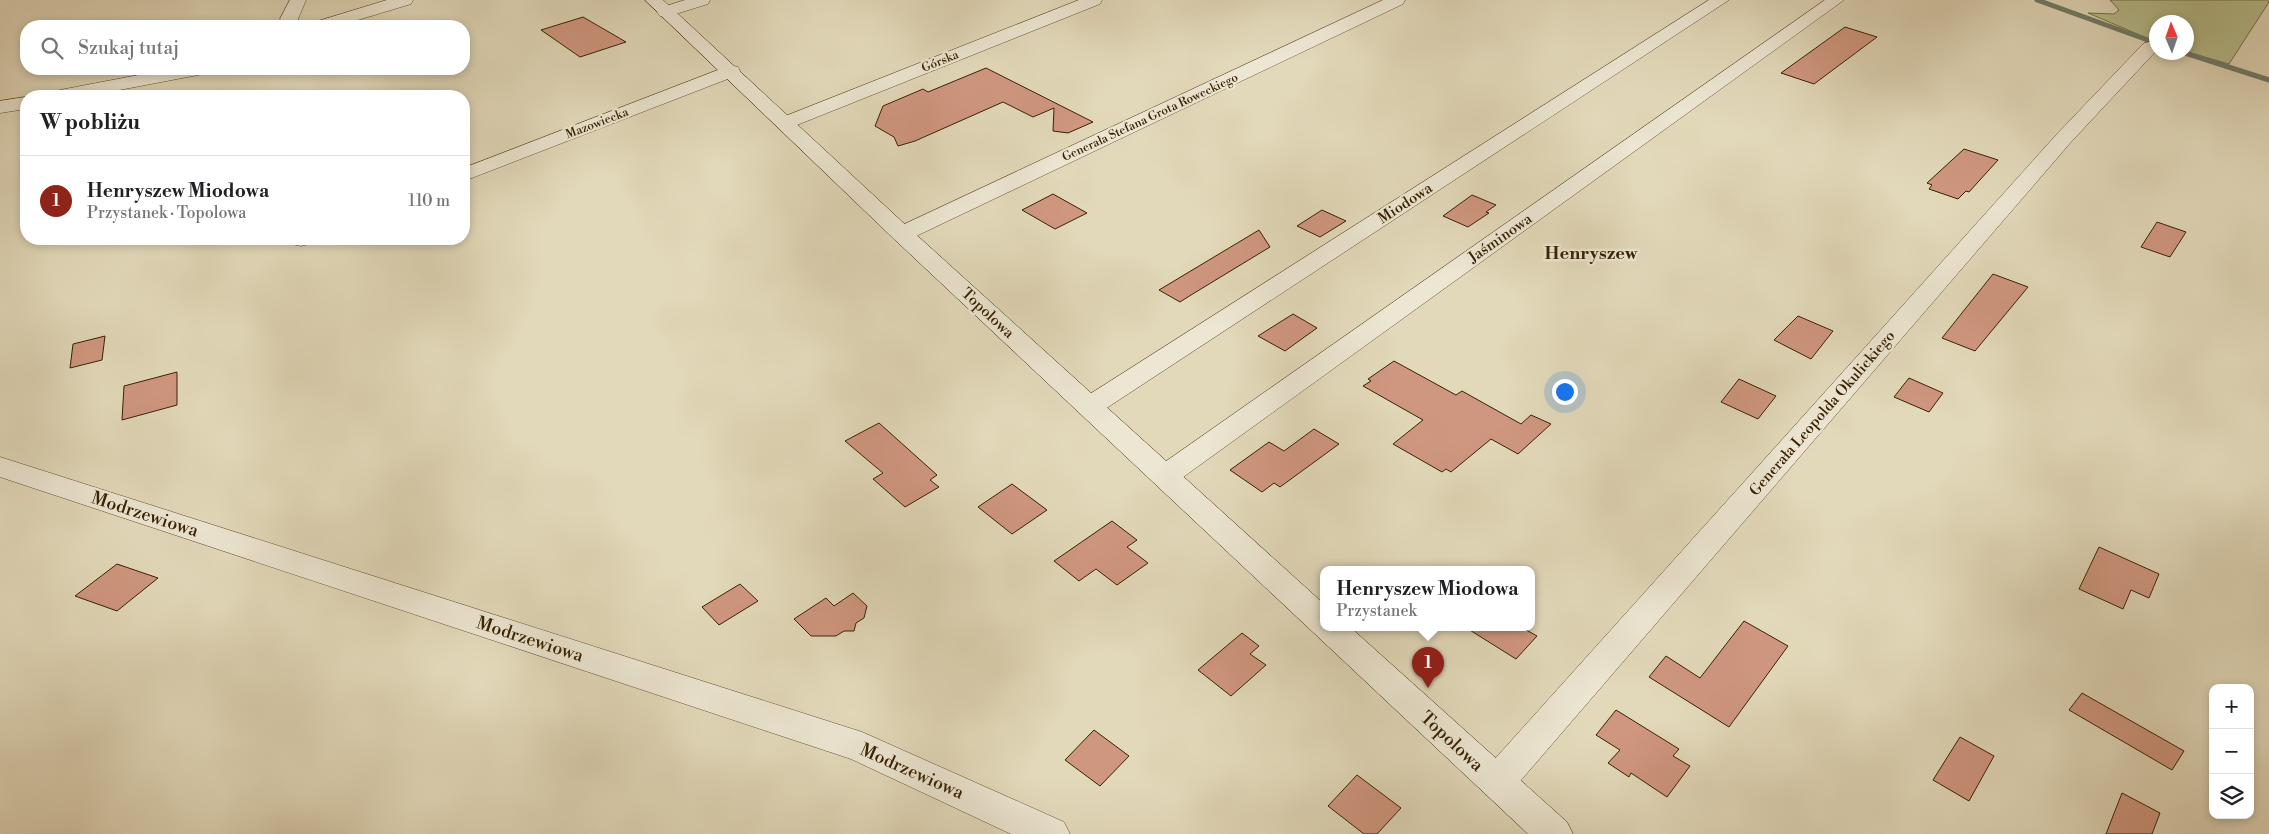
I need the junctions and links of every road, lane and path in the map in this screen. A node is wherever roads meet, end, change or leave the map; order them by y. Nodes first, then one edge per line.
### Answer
1 (298, 0) edge
2 (405, 0) edge
3 (702, 0) edge
4 (1094, 0) edge
5 (1397, 0) edge
6 (1721, 0) edge
7 (1836, 0) edge
8 (660, 6) edge
9 (290, 20) edge
10 (340, 20) edge
11 (2149, 48) edge
12 (731, 71) junction
13 (167, 75) edge
14 (91, 90) edge
15 (20, 104) edge
16 (0, 106) edge
17 (785, 123) junction
18 (470, 173) edge
19 (902, 234) junction
20 (1089, 407) junction
21 (0, 467) edge
22 (1165, 476) junction
23 (1320, 619) edge
24 (1332, 631) edge
25 (1497, 782) junction
26 (1051, 834) edge
27 (1554, 834) edge

1 - 9 street
2 - 10 street
3 - 8 street
4 - 17 street, Górska
5 - 19 street, Generała Stefana Grota Roweckiego
6 - 20 street, Miodowa
7 - 22 street, Jaśminowa
8 - 12 street, Topolowa
11 - 25 street, Generała Leopolda Okulickiego
12 - 17 street, Topolowa
12 - 18 street, Mazowiecka
13 - 14 street
15 - 16 street
17 - 19 street, Topolowa
19 - 20 street, Topolowa
20 - 22 street, Topolowa
21 - 26 street, Modrzewiowa
22 - 23 street, Topolowa
24 - 25 street, Topolowa
25 - 27 street, Topolowa

